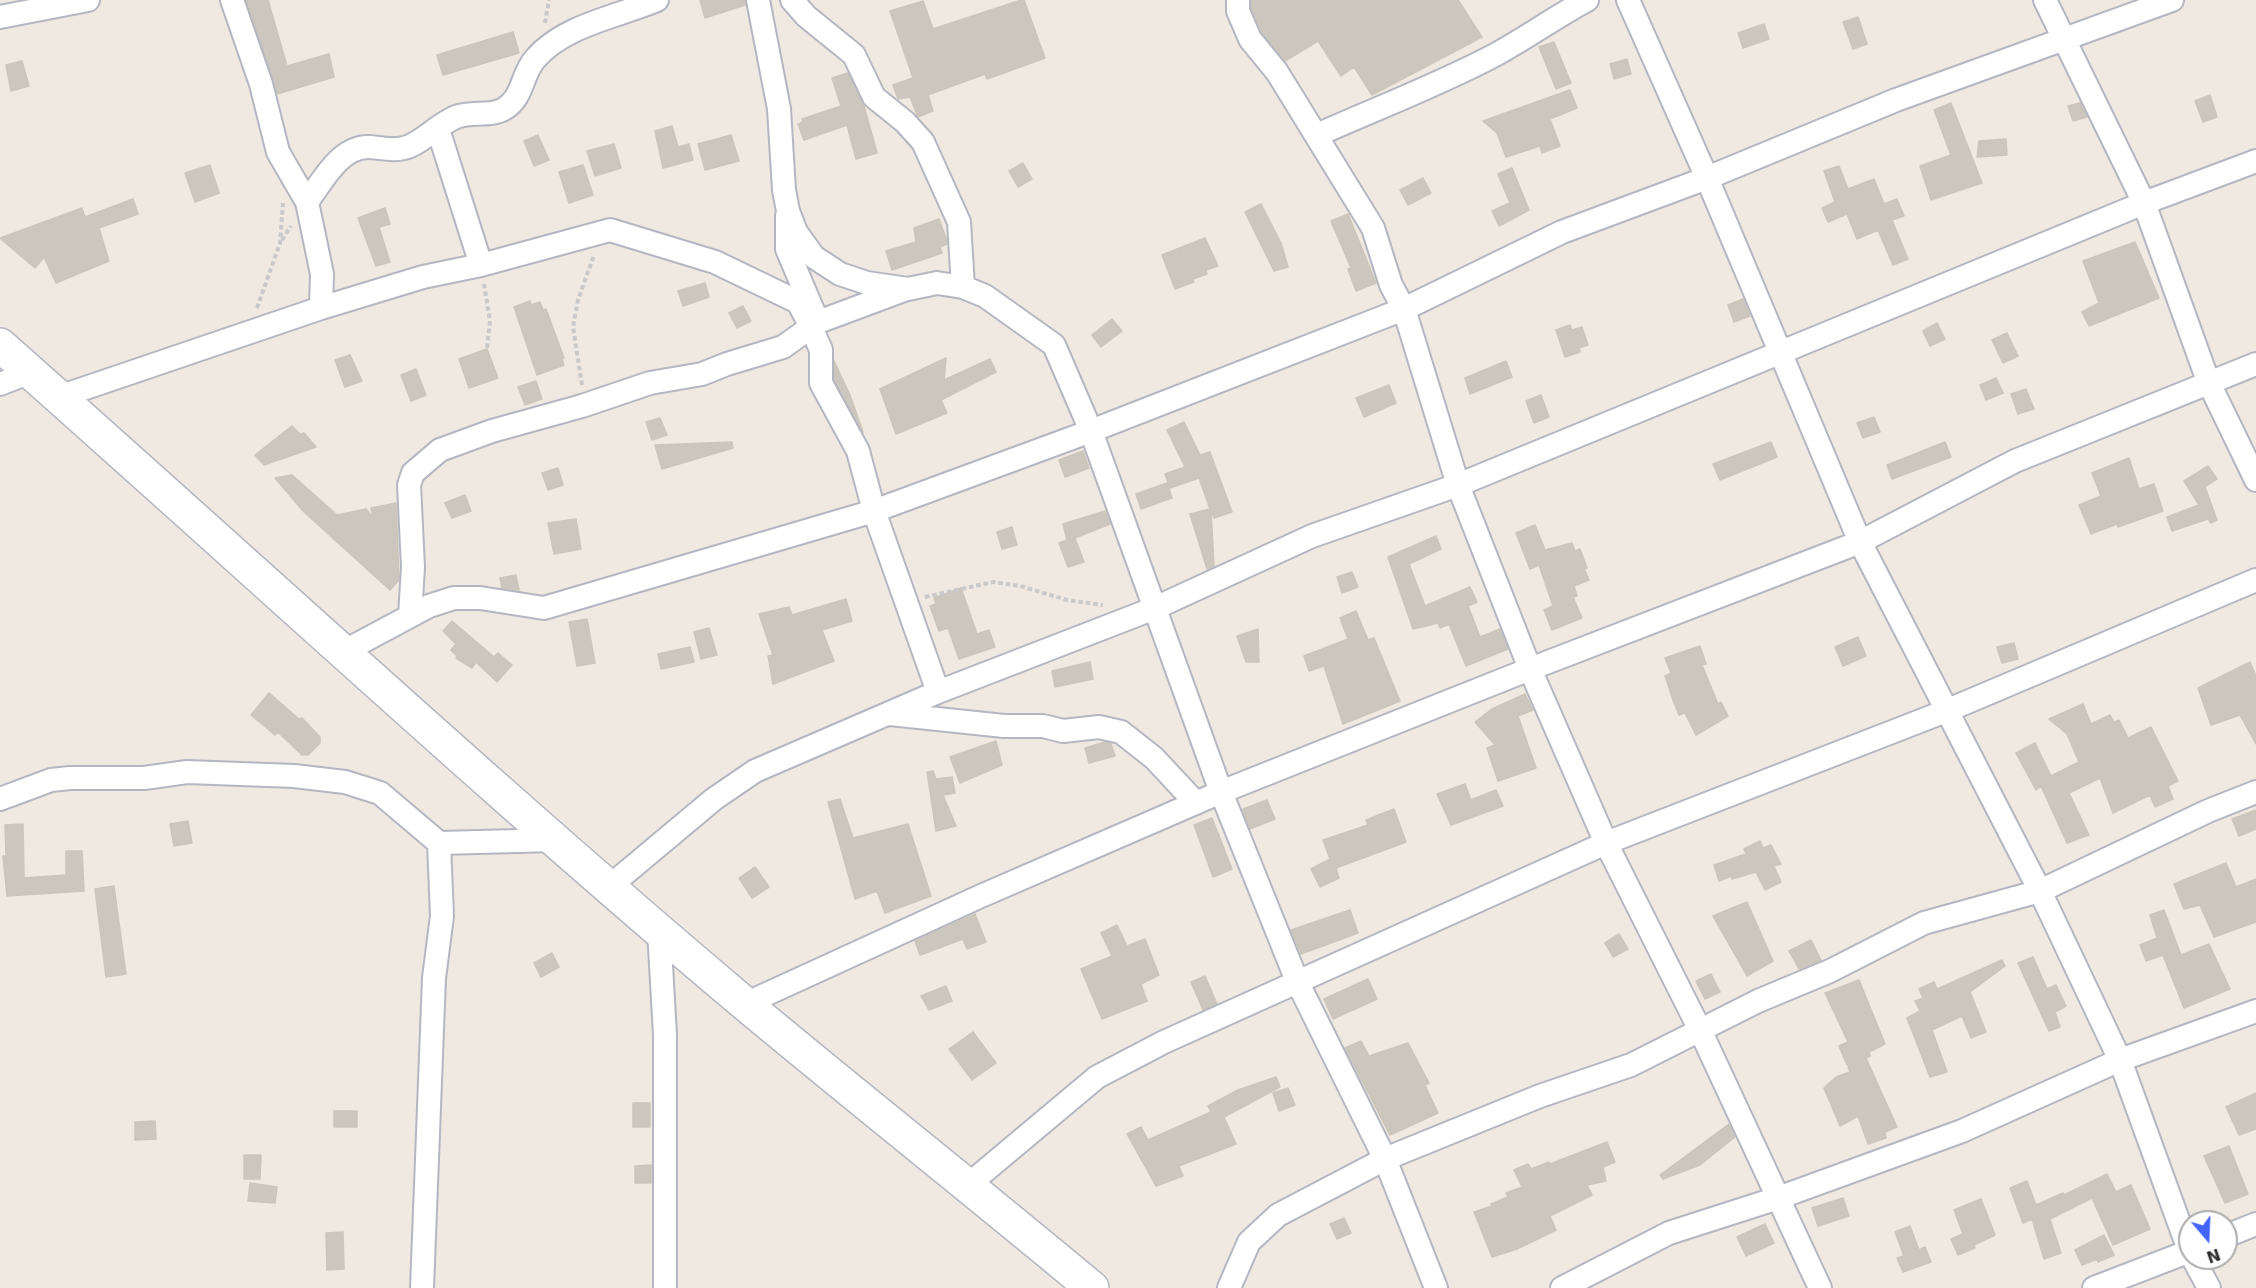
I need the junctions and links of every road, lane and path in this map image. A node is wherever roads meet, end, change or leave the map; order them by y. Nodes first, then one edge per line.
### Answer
1 (88, 0) edge
2 (232, 0) edge
3 (657, 0) edge
4 (758, 0) edge
5 (792, 0) edge
6 (1238, 0) edge
7 (1587, 0) edge
8 (2045, 0) edge
9 (2172, 0) edge
10 (1632, 1) edge
11 (0, 17) edge
12 (2062, 38) junction
13 (438, 129) junction
14 (1317, 135) junction
15 (2256, 161) edge
16 (283, 163) junction
17 (1707, 178) junction
18 (307, 202) junction
19 (2144, 203) junction
20 (788, 211) junction
21 (610, 230) junction
22 (481, 265) junction
23 (963, 287) junction
24 (908, 289) junction
25 (321, 308) junction
26 (1404, 309) junction
27 (815, 325) junction
28 (243, 336) junction
29 (0, 345) edge
30 (487, 348) dead end
31 (1780, 354) junction
32 (2256, 364) edge
33 (31, 372) junction
34 (2208, 381) junction
35 (0, 384) edge
36 (59, 397) junction
37 (582, 406) junction
38 (1091, 431) junction
39 (2256, 480) edge
40 (1458, 484) junction
41 (874, 511) junction
42 (1860, 542) junction
43 (2256, 580) edge
44 (906, 602) junction
45 (1145, 612) junction
46 (410, 616) junction
47 (343, 652) junction
48 (1530, 669) junction
49 (938, 692) junction
50 (1946, 711) junction
51 (890, 714) junction
52 (1221, 792) junction
53 (2256, 792) edge
54 (0, 799) edge
55 (1196, 803) junction
56 (557, 840) junction
57 (439, 843) junction
58 (1606, 843) junction
59 (610, 886) junction
60 (2040, 891) junction
61 (659, 930) junction
62 (1297, 981) junction
63 (745, 1004) junction
64 (2256, 1011) edge
65 (1701, 1032) junction
66 (2120, 1060) junction
67 (1385, 1159) junction
68 (968, 1185) junction
69 (1778, 1198) junction
70 (2178, 1219) edge
71 (2256, 1224) edge
72 (2238, 1231) edge
73 (2178, 1256) edge
74 (2199, 1270) edge
75 (422, 1288) edge
76 (665, 1288) edge
77 (1092, 1288) edge
78 (1229, 1288) edge
79 (1436, 1288) edge
80 (1562, 1288) edge
81 (1820, 1288) edge
82 (2094, 1288) edge
83 (2209, 1288) edge

1 - 11 street
2 - 16 street
3 - 13 street
4 - 20 street
5 - 23 street
6 - 14 street
7 - 14 street
8 - 12 street
9 - 12 street
10 - 17 street
12 - 17 street
12 - 19 street
13 - 18 street
13 - 22 street
14 - 26 street
15 - 19 street
16 - 18 street
16 - 28 path
17 - 26 street
17 - 31 street
18 - 25 street
19 - 31 street
19 - 34 street
20 - 24 street
20 - 27 street
21 - 22 street
21 - 27 street
21 - 37 path
22 - 25 street
22 - 30 path
23 - 24 street
23 - 38 street
24 - 27 street
25 - 28 street
26 - 38 street
26 - 40 street
27 - 37 street
27 - 41 street
28 - 36 street
29 - 33 main road
31 - 40 street
31 - 42 street
32 - 34 street
33 - 35 street
33 - 36 main road
34 - 39 street
34 - 42 street
36 - 47 main road
37 - 46 street
38 - 41 street
38 - 45 street
40 - 45 street
40 - 48 street
41 - 44 street
41 - 46 street
42 - 48 street
42 - 50 street
43 - 50 street
44 - 45 path
44 - 49 street
45 - 49 street
45 - 52 street
46 - 47 street
47 - 56 main road
48 - 52 street
48 - 58 street
49 - 51 street
50 - 58 street
50 - 60 street
51 - 55 street
51 - 59 street
52 - 55 street
52 - 62 street
53 - 60 street
54 - 57 street
55 - 63 street
56 - 57 street
56 - 59 main road
57 - 75 street
58 - 62 street
58 - 65 street
59 - 61 main road
60 - 65 street
60 - 66 street
61 - 63 main road
61 - 76 street
62 - 67 street
62 - 68 street
63 - 68 main road
64 - 66 street
65 - 67 street
65 - 69 street
66 - 69 street
66 - 70 street
67 - 78 street
67 - 79 street
68 - 77 main road
69 - 80 street
69 - 81 street
71 - 72 street
73 - 82 street
74 - 83 street

